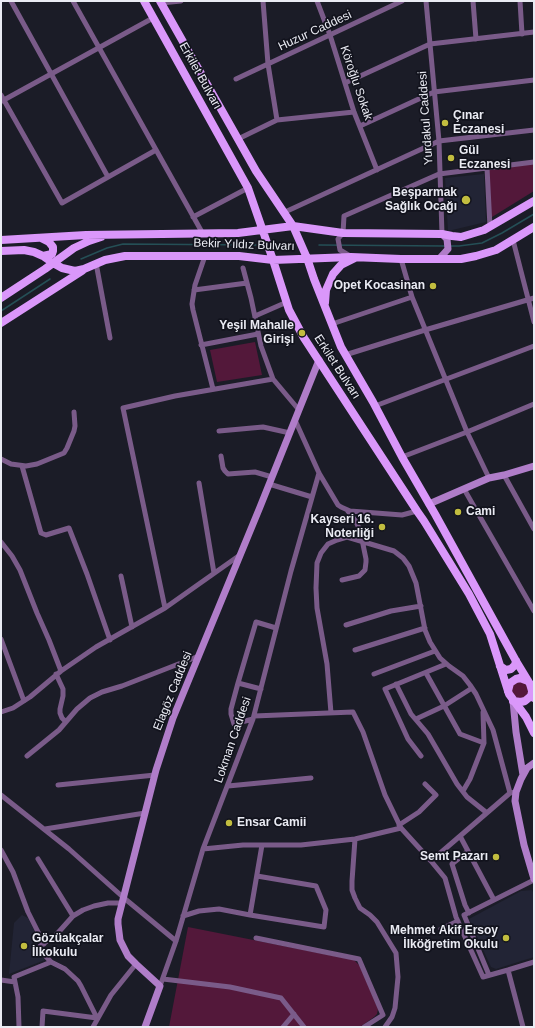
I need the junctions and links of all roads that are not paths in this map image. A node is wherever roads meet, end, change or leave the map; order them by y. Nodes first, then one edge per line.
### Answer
1 (11, 1) edge
2 (73, 1) edge
3 (144, 1) edge
4 (181, 1) edge
5 (263, 1) edge
6 (317, 1) edge
7 (402, 1) edge
8 (426, 1) edge
9 (473, 1) edge
10 (520, 1) edge
11 (161, 2) edge
12 (390, 3) edge
13 (153, 18) junction
14 (534, 32) edge
15 (522, 34) junction
16 (330, 35) junction
17 (476, 39) junction
18 (430, 44) junction
19 (99, 48) junction
20 (268, 64) junction
21 (51, 74) junction
22 (236, 79) dead end
23 (534, 80) edge
24 (345, 83) junction
25 (434, 92) junction
26 (2, 99) edge
27 (354, 112) junction
28 (277, 120) junction
29 (360, 126) junction
30 (534, 130) edge
31 (238, 139) junction
32 (439, 142) junction
33 (156, 150) junction
34 (534, 162) edge
35 (487, 168) junction
36 (377, 170) junction
37 (439, 174) junction
38 (108, 177) junction
39 (248, 188) junction
40 (534, 201) edge
41 (285, 212) junction
42 (193, 217) junction
43 (293, 226) junction
44 (490, 227) junction
45 (534, 227) edge
46 (263, 230) junction
47 (113, 234) junction
48 (203, 234) junction
49 (341, 236) junction
50 (444, 237) junction
51 (40, 238) junction
52 (1, 240) edge
53 (513, 240) junction
54 (1, 251) edge
55 (43, 256) junction
56 (205, 256) junction
57 (353, 257) junction
58 (256, 258) junction
59 (307, 258) junction
60 (439, 258) junction
61 (401, 259) junction
62 (273, 260) junction
63 (53, 263) junction
64 (96, 263) junction
65 (242, 268) dead end
66 (84, 269) junction
67 (280, 280) junction
68 (247, 283) junction
69 (194, 290) junction
70 (412, 297) junction
71 (1, 298) edge
72 (534, 298) edge
73 (528, 299) junction
74 (287, 302) junction
75 (326, 308) junction
76 (255, 316) junction
77 (534, 322) edge
78 (1, 323) edge
79 (332, 324) junction
80 (425, 330) junction
81 (258, 334) junction
82 (110, 338) dead end
83 (201, 345) junction
84 (534, 346) edge
85 (346, 354) junction
86 (319, 360) junction
87 (273, 379) junction
88 (445, 379) junction
89 (213, 389) junction
90 (534, 404) edge
91 (375, 406) junction
92 (299, 410) junction
93 (74, 412) dead end
94 (295, 420) junction
95 (219, 431) dead end
96 (467, 432) junction
97 (290, 434) junction
98 (221, 456) dead end
99 (402, 457) junction
100 (1, 458) edge
101 (22, 466) junction
102 (534, 466) edge
103 (319, 473) junction
104 (504, 475) junction
105 (489, 478) junction
106 (271, 480) junction
107 (198, 483) dead end
108 (464, 489) junction
109 (312, 498) junction
110 (429, 504) junction
111 (347, 510) junction
112 (417, 511) junction
113 (534, 529) edge
114 (1, 542) edge
115 (363, 542) junction
116 (241, 554) junction
117 (214, 573) junction
118 (121, 576) dead end
119 (342, 580) dead end
120 (421, 606) junction
121 (165, 608) junction
122 (534, 611) edge
123 (346, 625) dead end
124 (132, 627) junction
125 (276, 628) junction
126 (425, 628) junction
127 (1, 639) edge
128 (110, 640) junction
129 (355, 650) dead end
130 (435, 651) junction
131 (199, 656) junction
132 (516, 661) junction
133 (446, 664) junction
134 (500, 666) junction
135 (58, 672) junction
136 (426, 673) junction
137 (374, 674) dead end
138 (238, 683) junction
139 (396, 684) junction
140 (532, 687) edge
141 (472, 688) junction
142 (261, 689) junction
143 (508, 691) junction
144 (24, 701) junction
145 (514, 701) junction
146 (444, 706) junction
147 (483, 709) junction
148 (1, 712) edge
149 (331, 713) junction
150 (254, 718) junction
151 (416, 719) junction
152 (66, 722) junction
153 (534, 732) edge
154 (484, 743) junction
155 (27, 756) dead end
156 (421, 756) dead end
157 (534, 759) edge
158 (534, 763) edge
159 (527, 768) junction
160 (155, 775) junction
161 (523, 775) junction
162 (311, 778) dead end
163 (425, 784) dead end
164 (58, 785) dead end
165 (228, 786) junction
166 (463, 791) junction
167 (513, 792) junction
168 (1, 794) edge
169 (145, 813) junction
170 (487, 813) junction
171 (400, 827) junction
172 (44, 829) junction
173 (460, 836) junction
174 (355, 839) junction
175 (262, 845) junction
176 (203, 849) junction
177 (1, 850) edge
178 (468, 851) junction
179 (38, 858) dead end
180 (431, 861) junction
181 (257, 876) junction
182 (534, 879) edge
183 (494, 900) junction
184 (123, 901) junction
185 (469, 913) junction
186 (73, 916) junction
187 (183, 916) junction
188 (250, 916) junction
189 (458, 921) junction
190 (440, 929) dead end
191 (256, 938) dead end
192 (176, 941) junction
193 (44, 944) junction
194 (50, 962) junction
195 (534, 962) edge
196 (136, 964) junction
197 (508, 970) junction
198 (489, 975) junction
199 (1, 980) edge
200 (15, 982) junction
201 (162, 982) junction
202 (294, 1014) junction
203 (97, 1018) junction
204 (19, 1027) edge
205 (42, 1027) edge
206 (93, 1027) edge
207 (145, 1027) edge
208 (283, 1027) edge
209 (304, 1027) edge
210 (364, 1027) edge
211 (385, 1027) edge
212 (523, 1027) edge

1 - 21 street
2 - 19 street
3 - 13 main road, Erkilet Bulvarı
4 - 11 street
5 - 20 street
6 - 16 street, Köroğlu Sokak
7 - 12 street, Huzur Caddesi
8 - 18 street, Yurdakul Caddesi
9 - 17 street
10 - 15 street
11 - 31 main road, Erkilet Bulvarı
12 - 16 street, Huzur Caddesi
13 - 19 street
13 - 39 main road, Erkilet Bulvarı
14 - 15 street
15 - 17 street
16 - 20 street, Huzur Caddesi
16 - 24 street, Köroğlu Sokak
17 - 18 street
18 - 24 street
18 - 25 street, Yurdakul Caddesi
19 - 21 street
19 - 33 street
20 - 22 street, Huzur Caddesi
20 - 28 street
21 - 26 street
21 - 38 street
23 - 25 street
24 - 27 street, Köroğlu Sokak
25 - 29 street
25 - 32 street, Yurdakul Caddesi
26 - 38 street
27 - 28 street
27 - 29 street, Köroğlu Sokak
28 - 31 street
29 - 36 street, Köroğlu Sokak
30 - 32 street
31 - 41 main road, Erkilet Bulvarı
32 - 36 street
32 - 37 street, Yurdakul Caddesi
33 - 38 street
33 - 42 street
34 - 35 street
35 - 37 street
35 - 44 street
36 - 41 street
37 - 49 street
37 - 50 street, Yurdakul Caddesi
39 - 42 street
39 - 46 main road, Erkilet Bulvarı
40 - 44 main road, Bekir Yıldız Bulvarı
41 - 43 main road, Erkilet Bulvarı
42 - 48 street
43 - 46 main road, Bekir Yıldız Bulvarı
43 - 49 main road, Bekir Yıldız Bulvarı
43 - 59 main road, Erkilet Bulvarı
44 - 50 main road, Bekir Yıldız Bulvarı
45 - 53 main road, Bekir Yıldız Bulvarı
46 - 48 main road, Bekir Yıldız Bulvarı
46 - 62 main road, Erkilet Bulvarı
47 - 48 main road, Bekir Yıldız Bulvarı
47 - 51 main road, Bekir Yıldız Bulvarı
47 - 63 main road
49 - 50 main road, Bekir Yıldız Bulvarı
49 - 57 street
50 - 60 street
51 - 52 main road, Bekir Yıldız Bulvarı
51 - 55 main road
53 - 60 main road, Bekir Yıldız Bulvarı
53 - 73 street
54 - 55 main road, Bekir Yıldız Bulvarı
55 - 63 main road, Bekir Yıldız Bulvarı
56 - 58 main road, Bekir Yıldız Bulvarı
56 - 64 main road, Bekir Yıldız Bulvarı
56 - 69 street
57 - 59 main road, Bekir Yıldız Bulvarı
57 - 61 main road, Bekir Yıldız Bulvarı
57 - 75 main road
58 - 62 main road, Bekir Yıldız Bulvarı
58 - 67 main road
59 - 62 main road, Bekir Yıldız Bulvarı
59 - 75 main road, Erkilet Bulvarı
60 - 61 main road, Bekir Yıldız Bulvarı
61 - 70 street
62 - 67 main road, Erkilet Bulvarı
63 - 66 main road, Bekir Yıldız Bulvarı
63 - 71 main road
64 - 66 main road, Bekir Yıldız Bulvarı
64 - 82 street
65 - 68 street
66 - 78 main road
67 - 74 main road, Erkilet Bulvarı
68 - 69 street
68 - 76 street
69 - 83 street
70 - 79 street
70 - 80 street
72 - 73 street
73 - 77 street
73 - 80 street
74 - 76 street
74 - 86 main road, Erkilet Bulvarı
75 - 79 main road, Erkilet Bulvarı
76 - 81 street
79 - 85 main road, Erkilet Bulvarı
80 - 85 street
80 - 88 street
81 - 83 street
81 - 87 street
83 - 89 street
84 - 88 street
85 - 91 main road, Erkilet Bulvarı
86 - 92 street, Elagöz Caddesi
86 - 112 main road, Erkilet Bulvarı
87 - 89 street
87 - 92 street
88 - 91 street
88 - 96 street
89 - 121 street
90 - 96 street
91 - 99 main road, Erkilet Bulvarı
92 - 94 street, Elagöz Caddesi
93 - 101 street
94 - 97 street, Elagöz Caddesi
94 - 103 street
95 - 97 street
96 - 99 street
96 - 105 street
97 - 106 street, Elagöz Caddesi
98 - 106 street
99 - 110 main road, Erkilet Bulvarı
100 - 101 street
101 - 128 street
102 - 104 street
103 - 109 street, Lokman Caddesi
103 - 111 street
104 - 105 street
104 - 113 street
105 - 108 street
106 - 109 street
106 - 116 street, Elagöz Caddesi
107 - 117 street
108 - 110 street
108 - 122 street
109 - 125 street, Lokman Caddesi
110 - 132 main road, Erkilet Bulvarı
111 - 112 street
111 - 115 street
112 - 134 main road, Erkilet Bulvarı
114 - 135 street
115 - 119 street
115 - 120 street
115 - 149 street
116 - 117 street
116 - 131 street, Elagöz Caddesi
117 - 121 street
118 - 124 street
120 - 123 street
120 - 126 street
121 - 124 street
124 - 128 street
125 - 138 street
125 - 142 street, Lokman Caddesi
126 - 129 street
126 - 130 street
127 - 144 street
128 - 135 street
130 - 133 street
130 - 137 street
131 - 152 street
131 - 160 street, Elagöz Caddesi
132 - 134 main road
132 - 140 main road, Erkilet Bulvarı
133 - 136 street
133 - 141 street
134 - 143 main road, Erkilet Bulvarı
135 - 144 street
135 - 152 street
136 - 139 street
136 - 146 street
138 - 142 street
138 - 150 street
139 - 151 street
139 - 156 street
140 - 143 main road
140 - 145 main road
141 - 146 street
141 - 147 street
142 - 150 street, Lokman Caddesi
143 - 145 main road, Erkilet Bulvarı
144 - 148 street
145 - 153 main road, Erkilet Bulvarı
145 - 161 street
146 - 151 street
146 - 154 street
147 - 154 street
147 - 167 street
149 - 150 street
149 - 171 street
150 - 165 street, Lokman Caddesi
151 - 166 street
152 - 155 street
154 - 166 street
157 - 159 street
158 - 159 street
159 - 161 street
160 - 164 street
160 - 169 street, Elagöz Caddesi
161 - 167 street
162 - 165 street
163 - 171 street
165 - 176 street, Lokman Caddesi
166 - 170 street
167 - 170 street
167 - 182 street
168 - 172 street
169 - 172 street
169 - 184 street, Elagöz Caddesi
170 - 173 street
171 - 174 street
171 - 180 street
172 - 184 street
173 - 178 street
173 - 180 street
174 - 175 street
174 - 211 street
175 - 176 street
175 - 181 street
176 - 187 street, Lokman Caddesi
177 - 193 street
178 - 183 street
178 - 185 street
179 - 186 street
180 - 189 street
181 - 188 street
181 - 188 street
182 - 183 street
183 - 185 street
184 - 186 street
184 - 192 street
184 - 196 street, Elagöz Caddesi
185 - 198 street
186 - 193 street
187 - 188 street
187 - 192 street, Lokman Caddesi
189 - 190 street
189 - 198 street
191 - 210 street
192 - 201 street, Lokman Caddesi
193 - 194 street
194 - 200 street
194 - 203 street
195 - 197 street
196 - 201 street, Elagöz Caddesi
196 - 203 street
197 - 198 street
197 - 212 street
199 - 200 street
200 - 204 street
201 - 202 street
201 - 207 street
202 - 208 street
202 - 209 street
203 - 205 street
203 - 206 street

